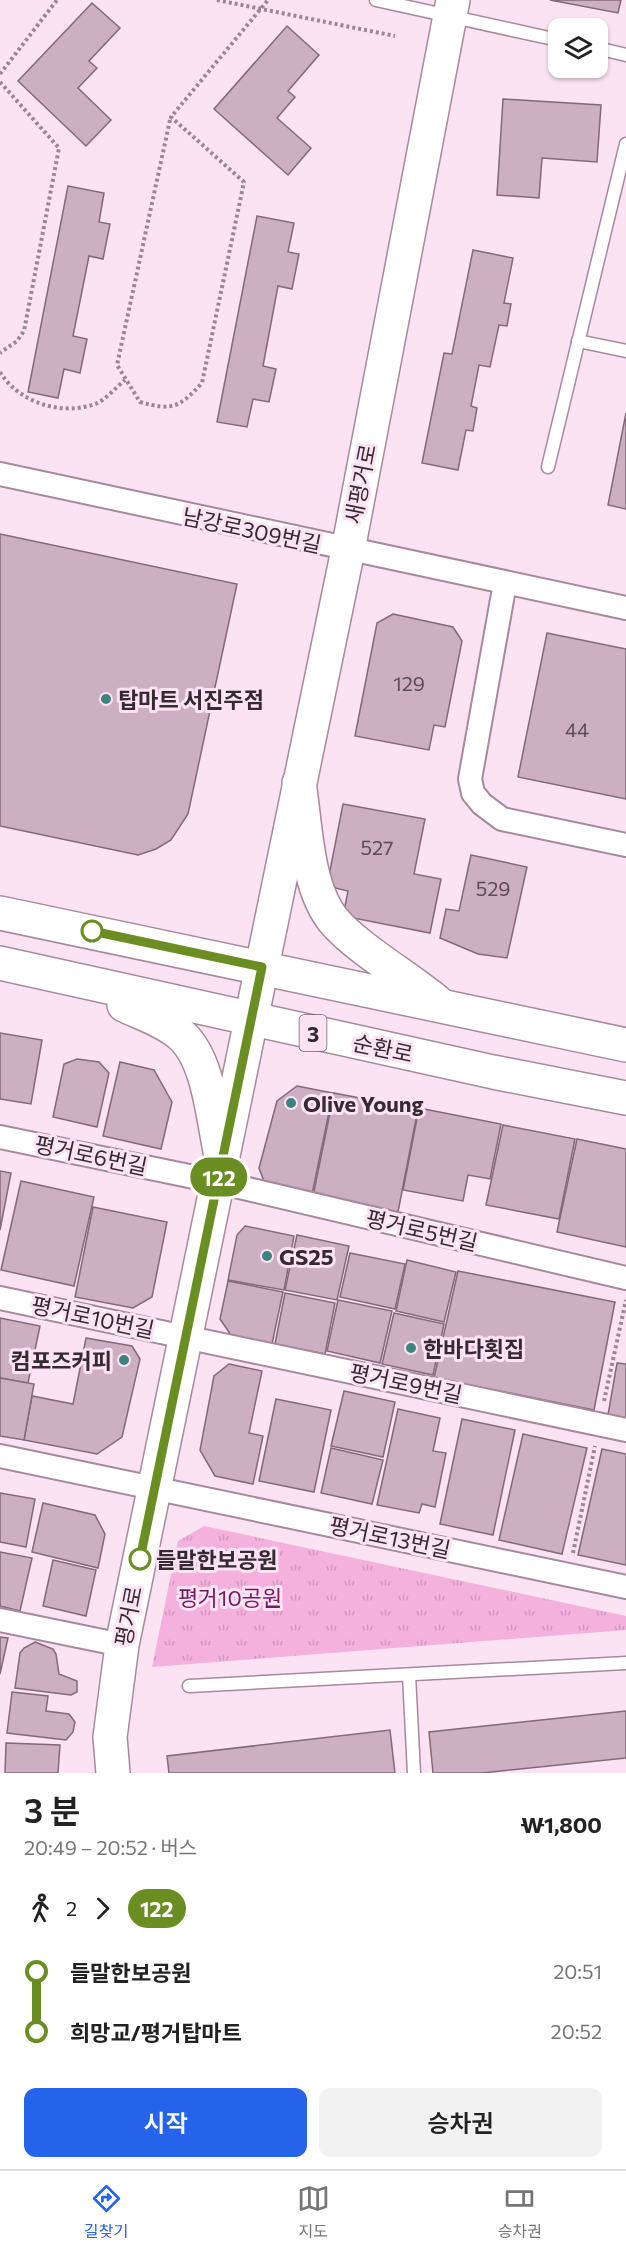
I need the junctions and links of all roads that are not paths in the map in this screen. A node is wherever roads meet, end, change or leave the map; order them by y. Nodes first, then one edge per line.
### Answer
1 (376, 0) edge
2 (452, 8) edge
3 (548, 37) edge
4 (608, 51) edge
5 (626, 55) edge
6 (626, 144) edge
7 (578, 340) junction
8 (626, 351) edge
9 (548, 467) dead end
10 (0, 474) edge
11 (348, 550) junction
12 (505, 583) junction
13 (626, 608) edge
14 (299, 783) junction
15 (626, 845) edge
16 (0, 899) edge
17 (0, 913) edge
18 (70, 927) junction
19 (0, 963) edge
20 (262, 967) junction
21 (0, 970) edge
22 (63, 976) junction
23 (442, 1006) junction
24 (253, 1020) junction
25 (626, 1045) edge
26 (626, 1098) edge
27 (0, 1137) edge
28 (220, 1171) junction
29 (626, 1278) edge
30 (0, 1298) edge
31 (186, 1337) junction
32 (626, 1430) edge
33 (0, 1456) edge
34 (154, 1488) junction
35 (626, 1587) edge
36 (0, 1620) edge
37 (122, 1645) junction
38 (626, 1663) edge
39 (409, 1675) junction
40 (189, 1686) dead end
41 (113, 1773) edge
42 (414, 1773) edge

1 - 2 lane
2 - 3 lane
2 - 11 main road, 새평거로
4 - 5 lane
6 - 7 lane
7 - 8 lane
7 - 9 lane
10 - 11 street, 남강로309번길
11 - 12 street, 남강로309번길
11 - 14 main road, 새평거로
12 - 13 street, 남강로309번길
12 - 15 street
14 - 20 main road, 새평거로
14 - 23 main road
16 - 18 main road
17 - 18 main road, 3
18 - 20 main road, 3
19 - 22 main road, 순환로 / 3
20 - 23 main road, 3
20 - 24 main road, 평거로
21 - 22 main road
22 - 24 main road, 순환로 / 3
22 - 28 main road
23 - 25 main road, 3
24 - 26 main road, 순환로 / 3
24 - 28 main road, 평거로
27 - 28 street, 평거로6번길
28 - 29 street, 평거로5번길
28 - 31 main road, 평거로
30 - 31 street, 평거로10번길
31 - 32 street, 평거로9번길
31 - 34 main road, 평거로
33 - 34 street, 평거로13번길
34 - 35 street, 평거로13번길
34 - 37 main road, 평거로
36 - 37 street
37 - 41 main road, 평거로
38 - 39 lane
39 - 40 lane
39 - 42 lane

